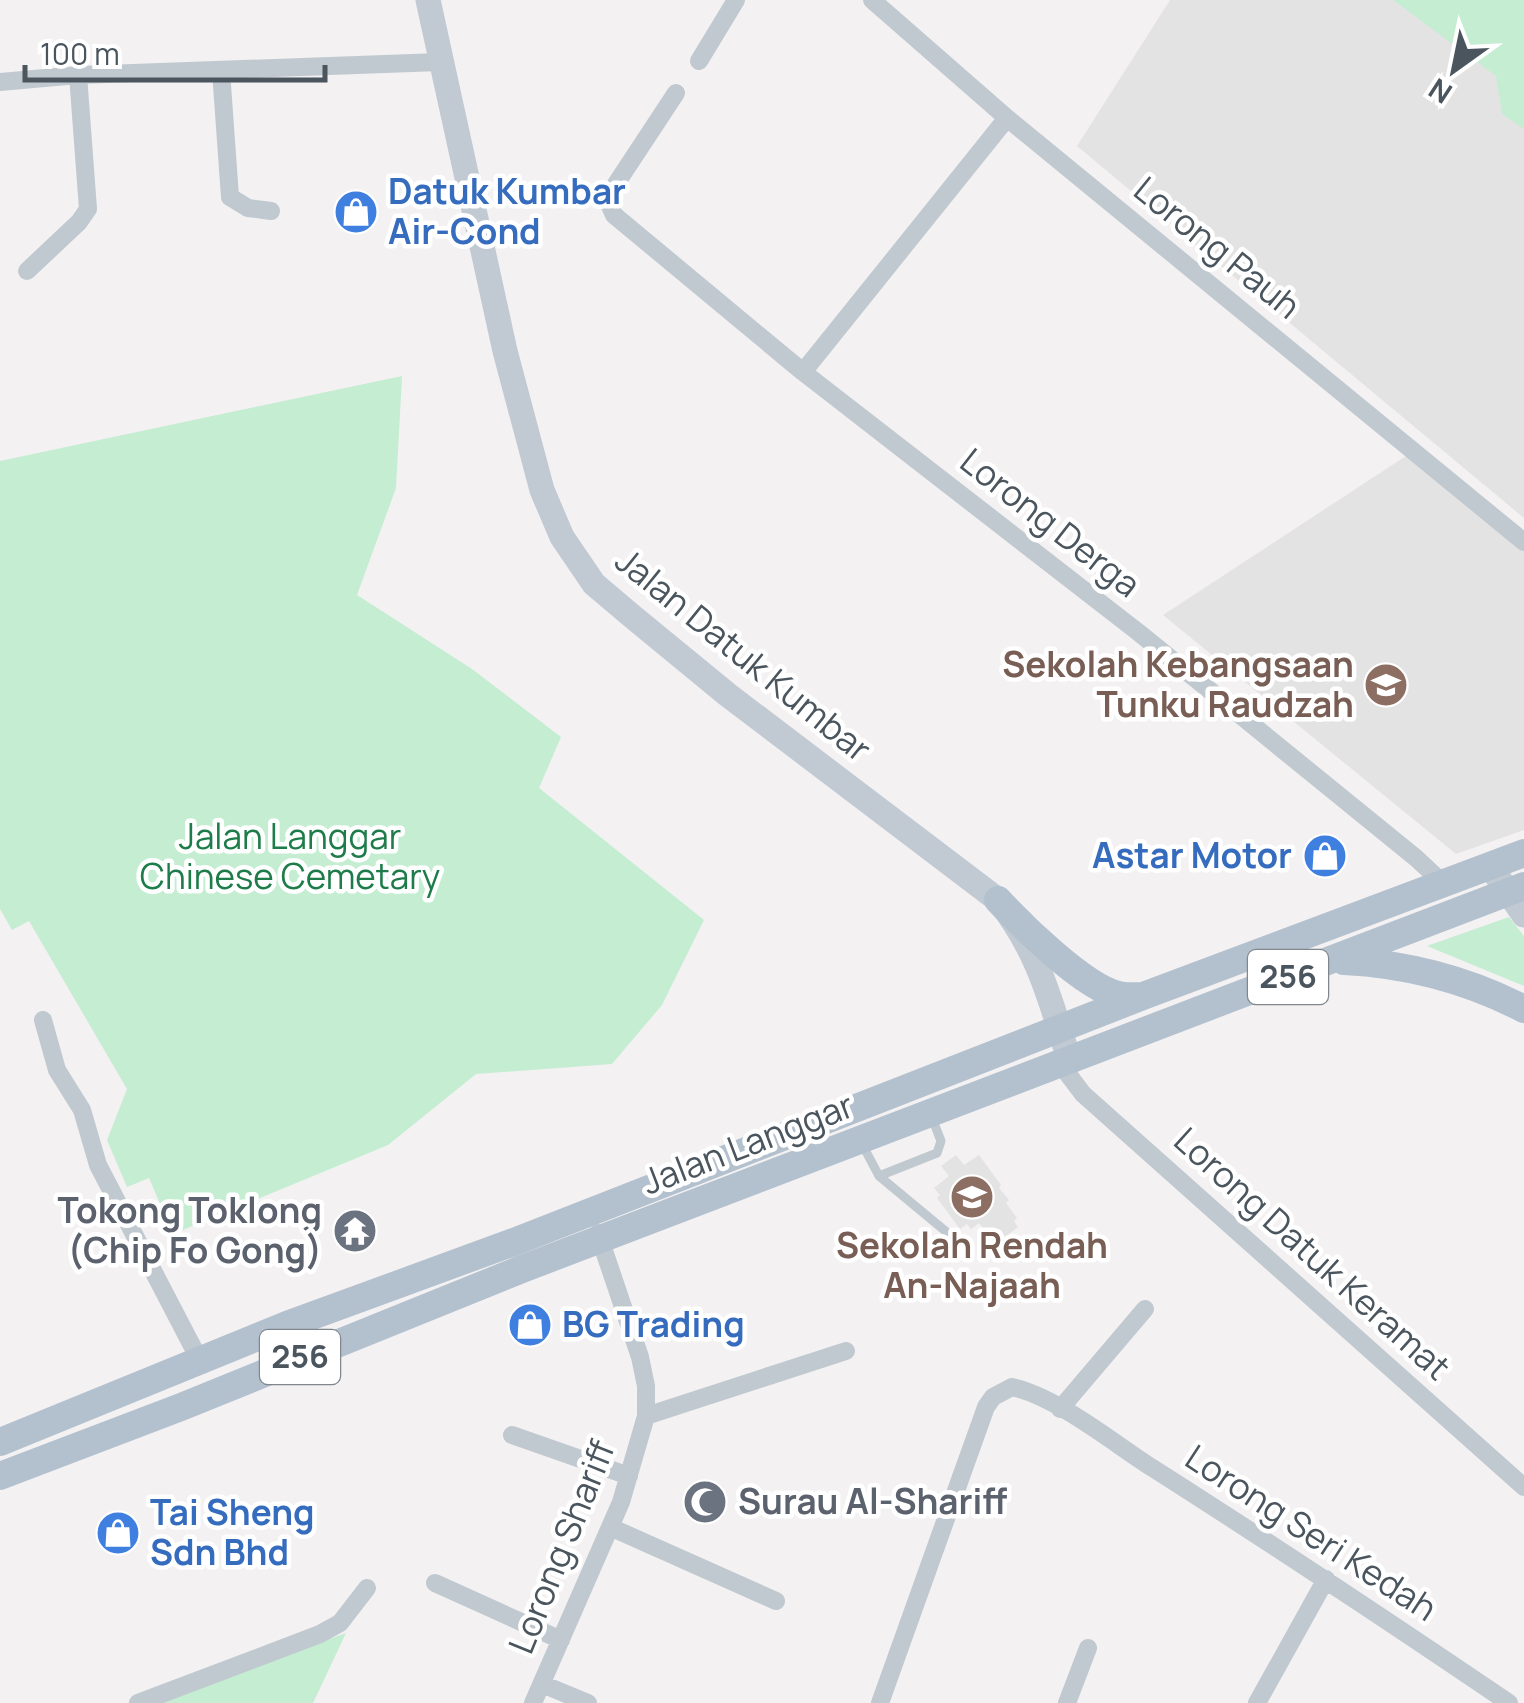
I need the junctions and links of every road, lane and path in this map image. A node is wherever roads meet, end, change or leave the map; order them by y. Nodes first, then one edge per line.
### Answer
1 (428, 0) edge
2 (736, 0) edge
3 (872, 0) edge
4 (699, 61) dead end
5 (440, 62) junction
6 (221, 71) junction
7 (78, 75) junction
8 (0, 82) edge
9 (676, 93) dead end
10 (1007, 118) junction
11 (271, 211) dead end
12 (27, 272) dead end
13 (803, 372) junction
14 (1524, 542) edge
15 (1515, 877) edge
16 (1444, 884) junction
17 (998, 900) junction
18 (1329, 961) junction
19 (1143, 996) junction
20 (1524, 1010) edge
21 (43, 1020) dead end
22 (1060, 1030) junction
23 (1066, 1064) junction
24 (931, 1115) junction
25 (861, 1142) junction
26 (879, 1176) junction
27 (592, 1212) junction
28 (601, 1240) junction
29 (960, 1244) dead end
30 (1145, 1308) dead end
31 (846, 1351) dead end
32 (200, 1361) junction
33 (1068, 1414) junction
34 (646, 1416) junction
35 (512, 1434) dead end
36 (0, 1442) edge
37 (0, 1476) edge
38 (629, 1476) junction
39 (1524, 1487) edge
40 (610, 1527) junction
41 (1326, 1579) junction
42 (435, 1584) dead end
43 (366, 1588) dead end
44 (776, 1601) dead end
45 (561, 1640) junction
46 (1088, 1648) dead end
47 (542, 1684) junction
48 (138, 1703) edge
49 (534, 1703) edge
50 (588, 1703) edge
51 (880, 1703) edge
52 (1067, 1703) edge
53 (1258, 1703) edge
54 (1510, 1703) edge

1 - 5 main road, Jalan Datuk Kumbar
2 - 4 street
3 - 10 street, Lorong Pauh
5 - 6 street
5 - 17 main road, Jalan Datuk Kumbar
6 - 7 street
6 - 11 street
7 - 8 street
7 - 12 street
9 - 13 street, Lorong Derga
10 - 13 street
10 - 14 street, Lorong Pauh
13 - 16 street, Lorong Derga
15 - 16 main road, Jalan Langgar / 256
15 - 18 main road, Jalan Langgar / 256
16 - 19 main road, Jalan Langgar / 256
17 - 19 main road
17 - 22 main road, Jalan Datuk Kumbar
18 - 20 main road
18 - 23 main road, Jalan Langgar / 256
19 - 22 main road, Jalan Langgar / 256
21 - 32 street
22 - 23 main road, Jalan Datuk Kumbar
22 - 27 main road, Jalan Langgar / 256
23 - 24 main road, Jalan Langgar / 256
23 - 39 street, Lorong Datuk Keramat
24 - 25 main road, Jalan Langgar / 256
24 - 26 lane
25 - 26 lane
25 - 28 main road, Jalan Langgar / 256
26 - 29 lane
27 - 28 street, Lorong Shariff
27 - 32 main road, Jalan Langgar / 256
28 - 34 street, Lorong Shariff
28 - 37 main road, Jalan Langgar / 256
30 - 33 street
31 - 34 street
32 - 36 main road, Jalan Langgar / 256
33 - 41 street, Lorong Seri Kedah
33 - 51 street, Lorong Seri Kedah
34 - 38 street, Lorong Shariff
35 - 38 street
38 - 40 street, Lorong Shariff
40 - 44 street
40 - 45 street, Lorong Shariff
41 - 53 street
41 - 54 street, Lorong Seri Kedah
42 - 45 street
43 - 48 street
45 - 47 street, Lorong Shariff
46 - 52 street
47 - 49 street, Lorong Shariff
47 - 50 street

